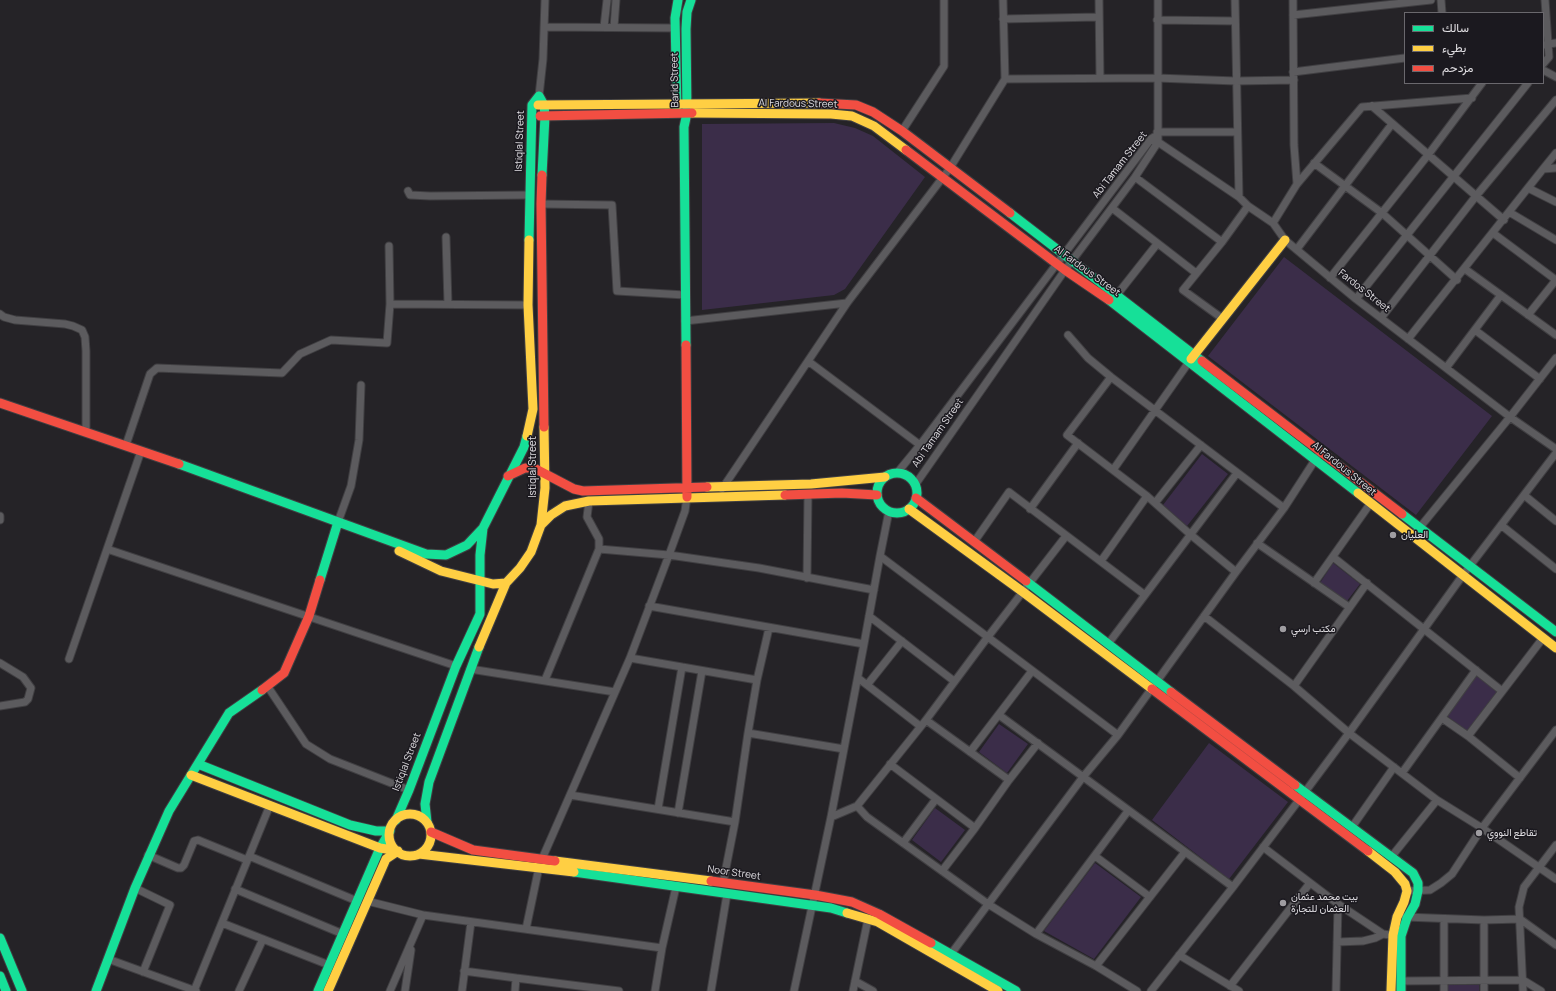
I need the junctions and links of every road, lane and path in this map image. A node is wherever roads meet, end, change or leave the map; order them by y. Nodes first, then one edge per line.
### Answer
1 (545, 0) edge
2 (607, 0) edge
3 (616, 0) edge
4 (678, 0) edge
5 (691, 0) edge
6 (944, 0) edge
7 (1003, 0) edge
8 (1099, 0) edge
9 (1158, 0) edge
10 (1235, 0) edge
11 (1293, 0) edge
12 (1431, 0) edge
13 (1441, 0) edge
14 (1545, 0) edge
15 (1442, 12) edge
16 (1293, 15) junction
17 (1098, 17) junction
18 (1003, 19) junction
19 (1157, 20) junction
20 (1235, 21) junction
21 (544, 27) junction
22 (604, 27) junction
23 (614, 27) junction
24 (674, 28) junction
25 (1556, 43) edge
26 (1545, 44) edge
27 (1404, 58) edge
28 (1544, 63) edge
29 (1544, 71) edge
30 (1293, 72) junction
31 (1556, 77) edge
32 (1005, 78) junction
33 (1100, 78) junction
34 (1157, 78) junction
35 (1294, 80) junction
36 (1236, 82) junction
37 (1481, 84) edge
38 (1527, 84) edge
39 (1472, 98) junction
40 (542, 100) junction
41 (1556, 100) edge
42 (676, 103) junction
43 (532, 104) joint
44 (686, 104) junction
45 (1372, 106) junction
46 (677, 113) junction
47 (687, 113) junction
48 (532, 116) junction
49 (545, 116) junction
50 (1392, 124) junction
51 (684, 127) junction
52 (902, 131) junction
53 (1237, 132) junction
54 (1156, 137) junction
55 (1556, 153) edge
56 (1428, 155) junction
57 (1314, 163) junction
58 (950, 168) junction
59 (1556, 168) edge
60 (1543, 169) junction
61 (1136, 176) junction
62 (1453, 176) junction
63 (942, 178) junction
64 (1297, 184) junction
65 (1345, 185) junction
66 (1528, 188) junction
67 (408, 192) dead end
68 (529, 195) junction
69 (1476, 196) junction
70 (1239, 197) junction
71 (1556, 202) edge
72 (541, 204) junction
73 (1248, 206) junction
74 (1112, 208) junction
75 (1509, 212) junction
76 (1382, 213) junction
77 (1504, 220) junction
78 (1273, 223) junction
79 (1493, 233) junction
80 (1407, 234) junction
81 (446, 237) dead end
82 (1286, 240) junction
83 (1556, 240) edge
84 (1222, 242) junction
85 (1157, 244) junction
86 (389, 246) dead end
87 (1297, 249) junction
88 (1430, 256) junction
89 (1068, 258) junction
90 (1061, 267) junction
91 (1465, 269) junction
92 (1196, 273) junction
93 (1330, 278) junction
94 (1457, 280) junction
95 (1556, 280) edge
96 (685, 295) junction
97 (1501, 295) junction
98 (1116, 296) junction
99 (1356, 299) junction
100 (847, 303) junction
101 (390, 304) junction
102 (448, 304) junction
103 (528, 305) junction
104 (0, 314) edge
105 (1528, 315) junction
106 (1381, 318) junction
107 (1223, 319) junction
108 (685, 321) junction
109 (1475, 330) junction
110 (1068, 335) dead end
111 (1556, 335) edge
112 (1408, 339) junction
113 (1192, 358) junction
114 (1556, 358) edge
115 (808, 361) junction
116 (1446, 368) junction
117 (1111, 377) junction
118 (1540, 379) junction
119 (360, 385) dead end
120 (0, 403) edge
121 (1155, 410) junction
122 (1510, 417) junction
123 (86, 432) junction
124 (1078, 443) junction
125 (126, 445) junction
126 (920, 445) junction
127 (1201, 446) junction
128 (1555, 447) edge
129 (142, 451) junction
130 (1318, 455) junction
131 (1113, 470) junction
132 (897, 473) junction
133 (1237, 473) junction
134 (545, 474) junction
135 (508, 476) junction
136 (885, 477) junction
137 (915, 485) junction
138 (687, 487) junction
139 (722, 487) junction
140 (808, 495) junction
141 (877, 495) junction
142 (1524, 495) junction
143 (1147, 496) junction
144 (720, 497) junction
145 (687, 498) junction
146 (916, 498) junction
147 (589, 501) junction
148 (1155, 503) junction
149 (1370, 504) junction
150 (1284, 508) junction
151 (909, 509) junction
152 (1030, 509) junction
153 (889, 511) junction
154 (0, 516) edge
155 (0, 520) edge
156 (1556, 521) edge
157 (338, 522) junction
158 (541, 525) junction
159 (1501, 525) junction
160 (483, 528) junction
161 (1419, 529) junction
162 (366, 532) junction
163 (1191, 535) junction
164 (1066, 536) junction
165 (1412, 537) junction
166 (974, 542) junction
167 (1257, 543) junction
168 (107, 548) junction
169 (599, 549) junction
170 (669, 556) junction
171 (880, 556) junction
172 (1333, 557) junction
173 (1101, 561) junction
174 (1469, 567) junction
175 (1556, 569) edge
176 (1236, 572) junction
177 (1462, 575) junction
178 (807, 578) junction
179 (480, 581) junction
180 (506, 583) junction
181 (1314, 583) junction
182 (1367, 583) junction
183 (1030, 584) junction
184 (874, 590) junction
185 (1023, 592) junction
186 (1145, 595) junction
187 (650, 606) junction
188 (1349, 607) junction
189 (308, 616) junction
190 (869, 616) junction
191 (1204, 616) junction
192 (769, 628) junction
193 (1424, 629) junction
194 (1556, 632) edge
195 (987, 638) junction
196 (1543, 638) junction
197 (902, 641) junction
198 (864, 644) junction
199 (1108, 644) junction
200 (1556, 648) edge
201 (630, 658) junction
202 (69, 659) dead end
203 (0, 663) edge
204 (456, 666) junction
205 (682, 668) junction
206 (470, 669) junction
207 (1476, 670) junction
208 (702, 671) junction
209 (1032, 671) junction
210 (858, 678) junction
211 (545, 680) junction
212 (757, 680) junction
213 (954, 681) junction
214 (867, 685) junction
215 (1154, 685) junction
216 (268, 686) junction
217 (1294, 686) junction
218 (1502, 690) junction
219 (615, 692) junction
220 (0, 706) edge
221 (999, 715) junction
222 (1442, 718) junction
223 (926, 720) junction
224 (920, 726) junction
225 (1556, 730) edge
226 (748, 733) junction
227 (1349, 733) junction
228 (1118, 735) junction
229 (1468, 736) junction
230 (1038, 743) junction
231 (844, 749) junction
232 (970, 752) junction
233 (198, 764) junction
234 (890, 764) junction
235 (1394, 767) junction
236 (1402, 773) junction
237 (191, 775) junction
238 (1083, 777) junction
239 (1520, 778) junction
240 (1009, 780) junction
241 (409, 790) junction
242 (570, 795) junction
243 (1302, 796) junction
244 (936, 799) junction
245 (1438, 800) junction
246 (270, 805) junction
247 (857, 806) junction
248 (658, 809) junction
249 (1128, 811) junction
250 (678, 813) junction
251 (831, 817) junction
252 (396, 820) junction
253 (427, 822) junction
254 (734, 822) junction
255 (1352, 826) junction
256 (975, 828) junction
257 (1482, 828) junction
258 (390, 831) junction
259 (431, 832) junction
260 (903, 843) junction
261 (1556, 845) edge
262 (1263, 847) junction
263 (380, 848) junction
264 (398, 851) junction
265 (1185, 852) junction
266 (419, 854) junction
267 (148, 856) junction
268 (1095, 856) junction
269 (1392, 856) junction
270 (248, 858) junction
271 (541, 863) junction
272 (1538, 867) junction
273 (942, 871) junction
274 (1556, 879) edge
275 (723, 883) junction
276 (1310, 883) junction
277 (676, 887) junction
278 (1233, 887) junction
279 (135, 888) junction
280 (235, 889) junction
281 (1407, 891) junction
282 (1418, 891) junction
283 (728, 894) junction
284 (815, 895) junction
285 (1150, 897) junction
286 (357, 901) junction
287 (368, 901) junction
288 (988, 904) junction
289 (1338, 904) junction
290 (812, 906) junction
291 (423, 915) junction
292 (1397, 917) junction
293 (1407, 918) junction
294 (868, 919) junction
295 (1444, 919) junction
296 (1520, 919) junction
297 (1484, 920) junction
298 (471, 922) junction
299 (222, 923) junction
300 (526, 930) junction
301 (343, 934) junction
302 (1036, 934) junction
303 (1383, 934) junction
304 (1397, 936) junction
305 (0, 938) edge
306 (263, 939) junction
307 (412, 940) junction
308 (1337, 942) junction
309 (1556, 945) edge
310 (662, 948) junction
311 (951, 954) junction
312 (1179, 955) junction
313 (108, 959) junction
314 (329, 965) junction
315 (1096, 966) junction
316 (464, 971) junction
317 (143, 972) junction
318 (0, 976) edge
319 (516, 978) junction
320 (1484, 980) junction
321 (1523, 980) junction
322 (855, 981) junction
323 (1401, 981) junction
324 (1443, 981) junction
325 (1230, 986) junction
326 (593, 989) edge
327 (6, 991) edge
328 (22, 991) edge
329 (96, 991) edge
330 (195, 991) edge
331 (240, 991) edge
332 (318, 991) edge
333 (328, 991) edge
334 (390, 991) edge
335 (405, 991) edge
336 (462, 991) edge
337 (515, 991) edge
338 (619, 991) edge
339 (656, 991) edge
340 (711, 991) edge
341 (794, 991) edge
342 (853, 991) edge
343 (873, 991) edge
344 (998, 991) edge
345 (1016, 991) edge
346 (1137, 991) edge
347 (1151, 991) edge
348 (1239, 991) edge
349 (1336, 991) edge
350 (1391, 991) edge
351 (1401, 991) edge
352 (1444, 991) edge
353 (1484, 991) edge
354 (1523, 991) edge
355 (1541, 991) edge

1 - 21 street
2 - 22 street
3 - 23 street
4 - 24 main road, Barid Street
5 - 44 main road, Barid Street
6 - 52 street
7 - 18 street
8 - 17 street
9 - 19 street
10 - 20 street
11 - 16 street
12 - 16 street
13 - 15 street
14 - 26 street
16 - 30 street
17 - 18 street
17 - 33 street
18 - 32 street
19 - 20 street
19 - 34 street
20 - 36 street
21 - 22 street
21 - 40 street
22 - 23 street
23 - 24 street
24 - 42 main road, Barid Street
25 - 26 street
26 - 28 street
27 - 30 street
29 - 31 street
30 - 35 street
32 - 33 street
32 - 58 street
33 - 34 street
34 - 36 street
34 - 54 street
35 - 36 street
35 - 64 street
36 - 53 street
37 - 39 street
38 - 62 street
39 - 45 street
39 - 56 street
40 - 42 main road, Al Fardous Street
40 - 43 main road, Al Fardous Street
40 - 49 main road, Istiqlal Street
41 - 69 street
42 - 44 main road, Al Fardous Street
42 - 46 main road, Barid Street
43 - 48 main road, Istiqlal Street
44 - 47 main road, Barid Street
44 - 52 main road, Al Fardous Street
45 - 50 street
45 - 57 street
46 - 47 main road, Al Fardous Street
46 - 49 main road, Al Fardous Street
46 - 51 main road, Barid Street
47 - 51 main road, Barid Street
47 - 63 main road, Al Fardous Street
48 - 49 main road, Al Fardous Street
48 - 68 main road, Istiqlal Street
49 - 72 main road, Istiqlal Street
50 - 56 street
50 - 65 street
51 - 96 main road
52 - 58 main road, Al Fardous Street
53 - 54 street
53 - 70 street
54 - 61 street, Abi Tamam Street
54 - 70 street, Fardos Street
54 - 89 street, Abi Tamam Street
55 - 60 street
56 - 62 street
56 - 76 street
57 - 64 street
57 - 65 street
58 - 63 street
58 - 89 main road, Al Fardous Street
59 - 60 street
60 - 66 street
61 - 74 street, Abi Tamam Street
61 - 84 street
62 - 69 street
62 - 80 street
63 - 90 main road, Al Fardous Street
63 - 100 street
64 - 78 street
65 - 76 street
65 - 87 street
66 - 71 street
66 - 75 street
67 - 68 street
68 - 103 main road, Istiqlal Street
69 - 77 street
69 - 88 street
70 - 73 street, Fardos Street
72 - 96 street
72 - 134 main road, Istiqlal Street
73 - 78 street, Fardos Street
73 - 84 street
74 - 85 street
74 - 89 street, Abi Tamam Street
75 - 77 street
75 - 83 street
76 - 80 street
76 - 93 street
77 - 79 street
78 - 82 street, Fardos Street
79 - 91 street
79 - 95 street
80 - 88 street
80 - 99 street
81 - 102 street
82 - 87 street, Fardos Street
82 - 107 main road
84 - 92 street
85 - 92 street
85 - 98 street
86 - 101 street
87 - 93 street, Fardos Street
88 - 94 street
88 - 106 street
89 - 90 street, Abi Tamam Street
89 - 98 main road, Al Fardous Street
90 - 113 main road, Al Fardous Street
90 - 126 street, Abi Tamam Street
90 - 137 street, Abi Tamam Street
91 - 94 street
91 - 97 street
92 - 107 street
93 - 99 street, Fardos Street
94 - 112 street
95 - 105 street
96 - 108 main road
97 - 105 street
97 - 109 street
98 - 113 main road, Al Fardous Street
99 - 106 street, Fardos Street
100 - 108 street
100 - 115 street
101 - 102 street
101 - 125 street
102 - 103 street
103 - 135 main road, Istiqlal Street
104 - 123 street
105 - 111 street
106 - 112 street, Fardos Street
107 - 113 main road
108 - 138 main road
109 - 116 street
109 - 118 street
110 - 117 street
112 - 116 street, Fardos Street
113 - 121 street
113 - 130 main road, Al Fardous Street
114 - 118 street
115 - 126 street
115 - 139 street
116 - 122 street, Fardos Street
117 - 121 street
117 - 124 street
118 - 122 street
119 - 157 street
120 - 123 main road
121 - 127 street
121 - 131 street
122 - 128 street, Fardos Street
122 - 161 street
123 - 125 main road
124 - 131 street
124 - 152 street
125 - 129 main road
126 - 132 street, Abi Tamam Street
127 - 133 street
127 - 148 street
128 - 142 street
129 - 157 main road
129 - 168 street
130 - 149 main road, Al Fardous Street
130 - 150 street
130 - 161 main road, Al Fardous Street
131 - 143 street
132 - 136 main road
132 - 137 main road
133 - 150 street
133 - 163 street
134 - 135 main road
134 - 138 main road
134 - 158 main road, Istiqlal Street
135 - 160 main road, Istiqlal Street
136 - 139 main road
136 - 141 main road
137 - 146 main road
138 - 139 main road
138 - 145 main road
139 - 144 street
140 - 141 main road
140 - 144 main road
140 - 178 street
141 - 153 main road
142 - 156 street
142 - 159 street
143 - 148 street
143 - 173 street
144 - 145 main road
145 - 147 main road
145 - 170 street
146 - 151 main road
146 - 166 main road
147 - 158 main road
147 - 169 street
148 - 163 street
149 - 165 main road, Al Fardous Street
149 - 172 street
150 - 167 street
151 - 153 main road
151 - 185 main road
152 - 164 street
152 - 166 street
153 - 171 street
154 - 155 street
157 - 162 main road
157 - 189 main road
158 - 180 main road, Istiqlal Street
159 - 174 street
159 - 175 street
160 - 162 main road
160 - 179 main road, Istiqlal Street
161 - 165 street
161 - 174 main road, Al Fardous Street
162 - 179 main road
163 - 176 street
163 - 186 street
164 - 173 street
164 - 183 street
165 - 177 main road, Al Fardous Street
166 - 183 main road
167 - 176 street
167 - 181 street
168 - 189 street
168 - 202 street
169 - 170 street
169 - 211 street
170 - 178 street
170 - 187 street
171 - 184 street
171 - 195 street
172 - 181 street
172 - 182 street
173 - 186 street
174 - 177 street
174 - 194 main road, Al Fardous Street
176 - 191 street
177 - 193 street
177 - 196 main road, Al Fardous Street
178 - 184 street
179 - 180 main road
179 - 204 main road, Istiqlal Street
180 - 206 main road, Istiqlal Street
181 - 188 street
182 - 188 street
182 - 193 street
183 - 185 street
183 - 199 main road
184 - 190 street
185 - 195 street
185 - 215 main road
186 - 199 street
187 - 192 street
187 - 201 street
188 - 217 street
189 - 204 street
189 - 216 main road
190 - 197 street
190 - 198 street
191 - 215 street
191 - 217 street
192 - 198 street
192 - 212 street
193 - 207 street
193 - 227 street
195 - 209 street
195 - 213 street
196 - 200 main road, Al Fardous Street
196 - 218 street
197 - 213 street
197 - 214 street
198 - 210 street
199 - 215 main road
201 - 205 street
201 - 219 street
203 - 220 street
204 - 241 main road, Istiqlal Street
205 - 208 street
205 - 248 street
206 - 211 street
206 - 253 main road, Istiqlal Street
207 - 218 street
207 - 222 street
208 - 212 street
208 - 250 street
209 - 221 street
209 - 228 street
210 - 214 street
210 - 231 street
211 - 219 street
212 - 226 street
213 - 223 street
214 - 224 street
215 - 228 street
215 - 243 main road
216 - 233 main road
216 - 241 street
217 - 227 street
218 - 229 street
219 - 242 street
221 - 230 street
221 - 232 street
222 - 229 street
222 - 236 street
223 - 224 street
223 - 232 street
224 - 234 street
225 - 239 street
226 - 231 street
226 - 254 street
227 - 235 street
227 - 243 street
228 - 238 street
229 - 239 street
230 - 238 street
230 - 240 street
231 - 251 street
232 - 240 street
233 - 237 main road
233 - 258 main road
234 - 244 street
234 - 247 street
235 - 236 street
235 - 255 street
236 - 245 street
237 - 246 main road
237 - 267 main road
238 - 249 street
238 - 288 street
239 - 257 street
240 - 256 street
241 - 252 main road, Istiqlal Street
242 - 248 street
242 - 271 street
243 - 255 main road
243 - 262 street
243 - 281 main road
244 - 256 street
244 - 260 street
245 - 257 street
245 - 269 street
246 - 263 main road
246 - 270 street
247 - 251 street
247 - 260 street
248 - 250 street
249 - 265 street
249 - 268 street
250 - 254 street
251 - 284 street
252 - 253 main road
252 - 258 main road
253 - 259 main road
254 - 275 street
255 - 269 main road
256 - 273 street
257 - 272 street
257 - 282 street
258 - 263 main road
258 - 264 main road
259 - 266 main road
259 - 271 main road, Noor Street
260 - 273 street
261 - 272 street
262 - 276 street
262 - 278 street
263 - 264 main road
263 - 286 main road
264 - 266 main road
264 - 287 main road
265 - 278 street
265 - 285 street
266 - 271 main road, Noor Street
267 - 270 street
267 - 279 main road
268 - 285 street
268 - 302 street
269 - 282 main road
270 - 280 street
270 - 286 street
271 - 275 main road, Noor Street
271 - 277 main road, Noor Street
271 - 300 street
272 - 274 street
272 - 296 street
273 - 288 street
275 - 284 main road, Noor Street
276 - 289 street
276 - 325 street
277 - 283 main road, Noor Street
277 - 310 street
278 - 312 street
279 - 313 main road
279 - 317 street
280 - 299 street
280 - 301 street
281 - 282 street
281 - 292 main road
282 - 293 main road
283 - 290 main road, Noor Street
283 - 340 street
284 - 290 street
284 - 311 main road, Noor Street
285 - 315 street
286 - 301 main road
287 - 291 street
287 - 333 main road
288 - 302 street
288 - 311 street
289 - 303 street
289 - 308 street
290 - 294 main road, Noor Street
290 - 341 street
291 - 298 street
291 - 307 street
292 - 293 street
292 - 304 main road
293 - 295 street
293 - 304 main road
294 - 322 street
294 - 344 main road, Noor Street
295 - 297 street
295 - 324 street
296 - 297 street
296 - 309 street
296 - 321 street
297 - 320 street
298 - 300 street
298 - 316 street
299 - 306 street
299 - 330 street
300 - 310 street
301 - 314 main road
302 - 315 street
303 - 304 street
303 - 308 street
304 - 323 main road
304 - 350 main road
305 - 328 main road
306 - 314 street
306 - 331 street
307 - 334 street
307 - 335 street
308 - 349 street
310 - 339 street
311 - 345 main road, Noor Street
312 - 325 street
312 - 347 street
313 - 317 street
313 - 329 main road
314 - 332 main road
315 - 346 street
316 - 319 street
316 - 336 street
317 - 330 street
318 - 327 main road
319 - 326 street
319 - 337 street
320 - 321 street
320 - 324 street
320 - 353 street
321 - 354 street
321 - 355 street
322 - 342 street
322 - 343 street
323 - 324 street
323 - 351 main road
324 - 352 street
325 - 348 street
326 - 338 street

